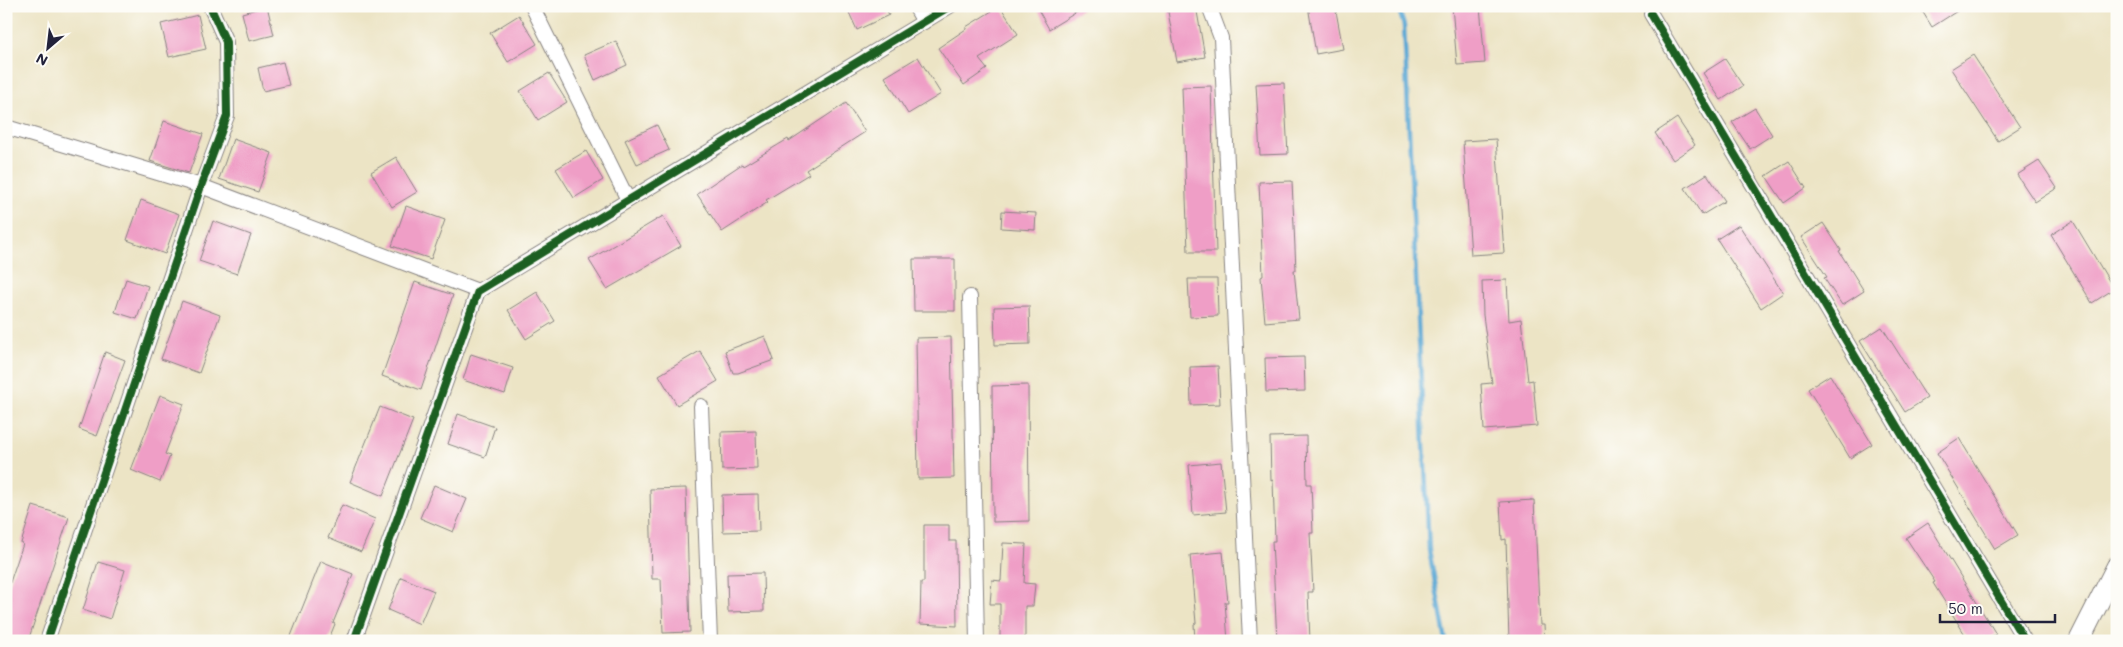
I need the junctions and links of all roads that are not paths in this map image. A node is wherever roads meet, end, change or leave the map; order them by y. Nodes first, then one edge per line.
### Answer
1 (210, 6) edge
2 (532, 6) edge
3 (915, 6) edge
4 (950, 6) edge
5 (1209, 6) edge
6 (1651, 14) dead end
7 (924, 22) junction
8 (6, 127) edge
9 (201, 186) junction
10 (628, 200) junction
11 (478, 291) junction
12 (970, 297) dead end
13 (701, 406) dead end
14 (2117, 566) edge
15 (47, 641) edge
16 (354, 641) edge
17 (710, 641) edge
18 (977, 641) edge
19 (1250, 641) edge
20 (2024, 641) edge
21 (2080, 641) edge

1 - 9 street
2 - 10 street
3 - 7 street
4 - 7 street
5 - 19 street
6 - 20 street
7 - 10 street
8 - 9 street
9 - 11 street
9 - 15 street
10 - 11 street
11 - 16 street
12 - 18 street
13 - 17 street
14 - 21 street

